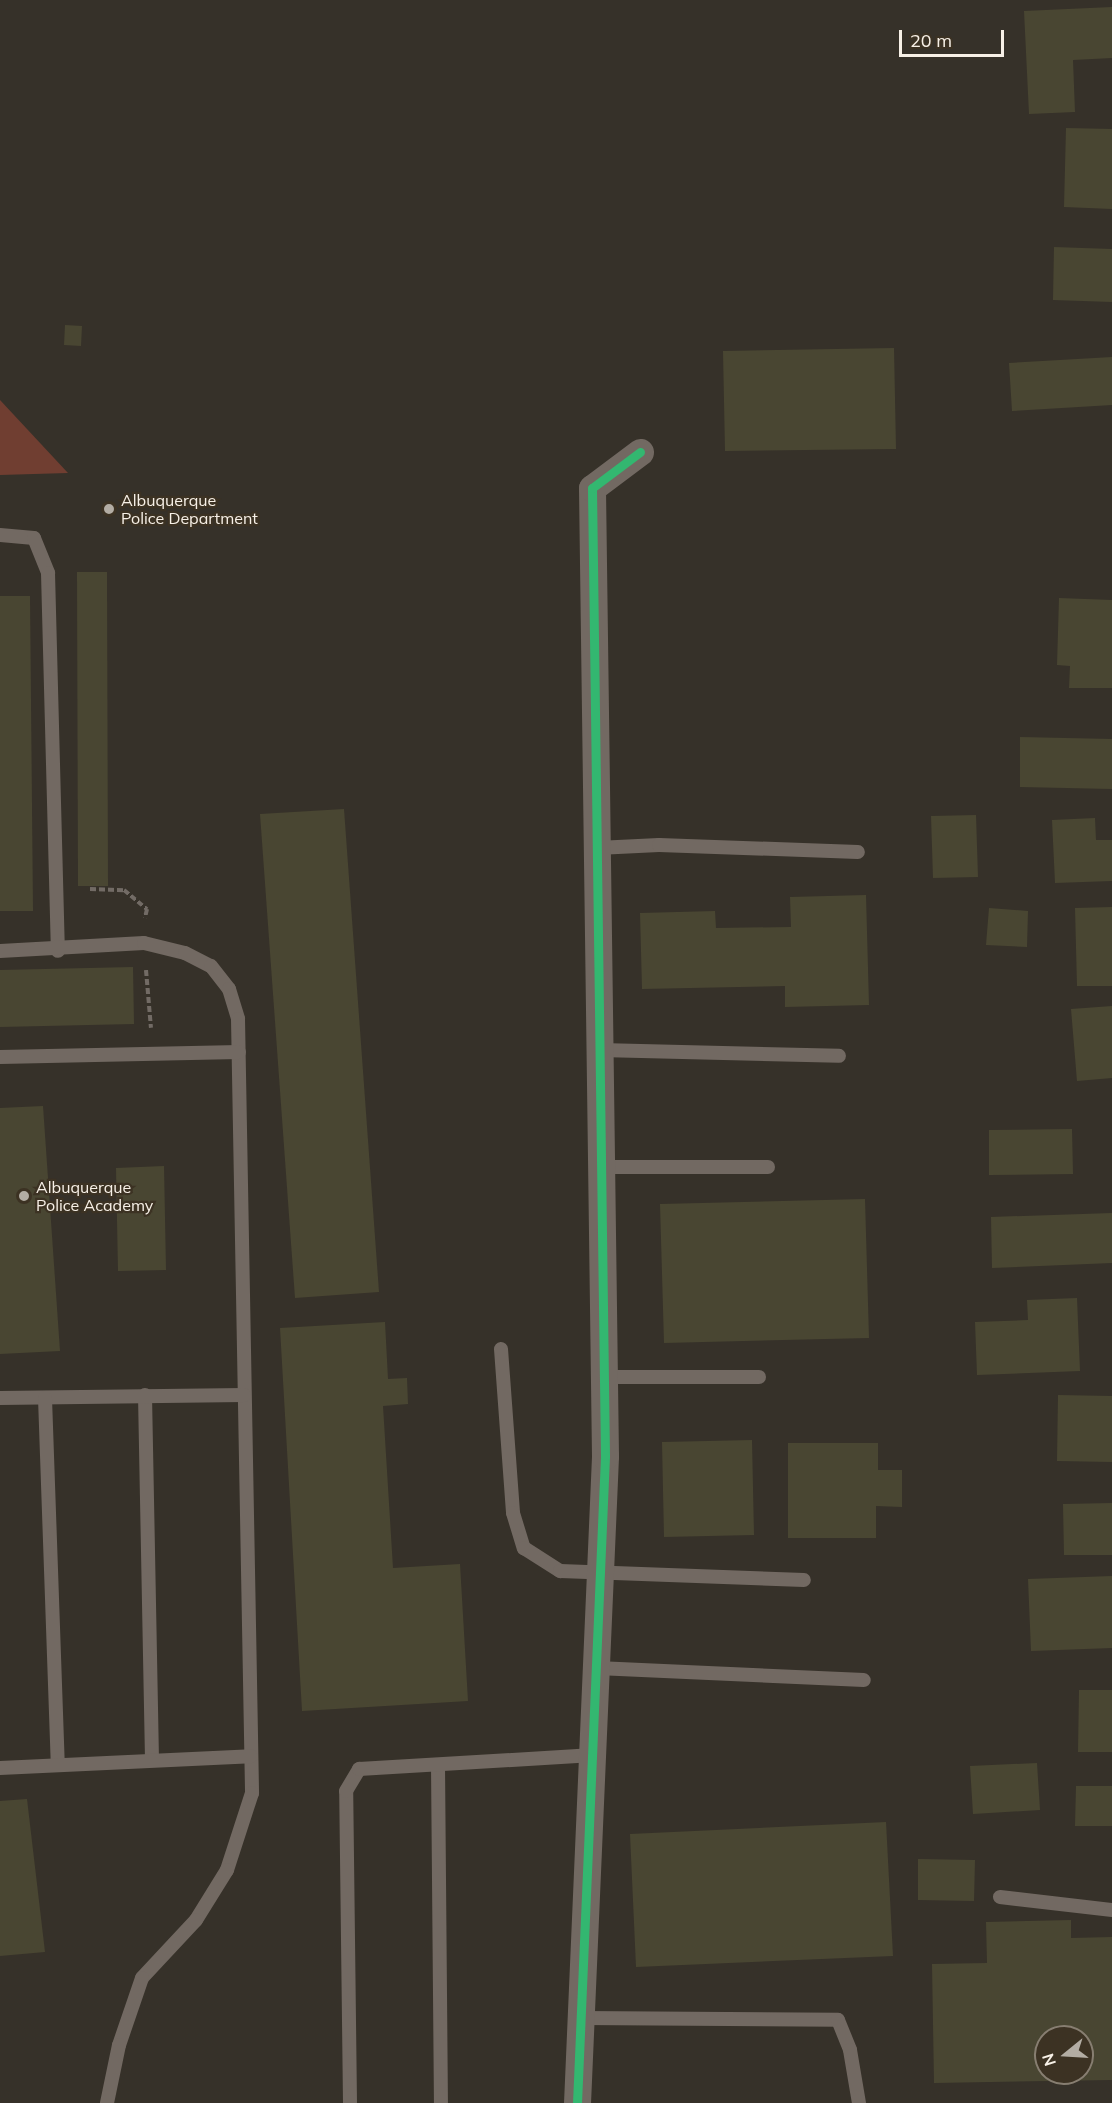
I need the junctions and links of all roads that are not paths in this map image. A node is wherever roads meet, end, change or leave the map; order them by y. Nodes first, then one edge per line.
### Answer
1 (640, 452) dead end
2 (0, 535) edge
3 (597, 848) junction
4 (858, 852) dead end
5 (0, 951) edge
6 (58, 951) junction
7 (600, 1050) junction
8 (238, 1052) junction
9 (839, 1056) dead end
10 (0, 1057) edge
11 (602, 1167) junction
12 (768, 1167) dead end
13 (501, 1349) dead end
14 (604, 1377) junction
15 (759, 1377) dead end
16 (145, 1395) junction
17 (244, 1395) junction
18 (0, 1398) edge
19 (45, 1398) junction
20 (601, 1570) junction
21 (804, 1580) dead end
22 (597, 1668) junction
23 (864, 1680) dead end
24 (594, 1755) junction
25 (251, 1756) junction
26 (152, 1760) junction
27 (58, 1763) junction
28 (438, 1765) junction
29 (0, 1768) edge
30 (1000, 1897) dead end
31 (1112, 1910) edge
32 (581, 2018) junction
33 (107, 2103) edge
34 (351, 2103) edge
35 (441, 2103) edge
36 (578, 2103) edge
37 (858, 2103) edge

1 - 3 street
2 - 6 lane
3 - 4 lane
3 - 7 street
5 - 6 lane
6 - 8 lane
7 - 9 lane
7 - 11 street
8 - 10 lane
8 - 17 lane
11 - 12 lane
11 - 14 street
13 - 20 lane
14 - 15 lane
14 - 20 street
16 - 17 lane
16 - 19 lane
16 - 26 lane
17 - 25 lane
18 - 19 lane
19 - 27 lane
20 - 21 lane
20 - 22 street
22 - 23 lane
22 - 24 street
24 - 28 lane
24 - 32 street
25 - 26 lane
25 - 33 lane
26 - 27 lane
27 - 29 lane
28 - 34 lane
28 - 35 lane
30 - 31 lane
32 - 36 street
32 - 37 lane

